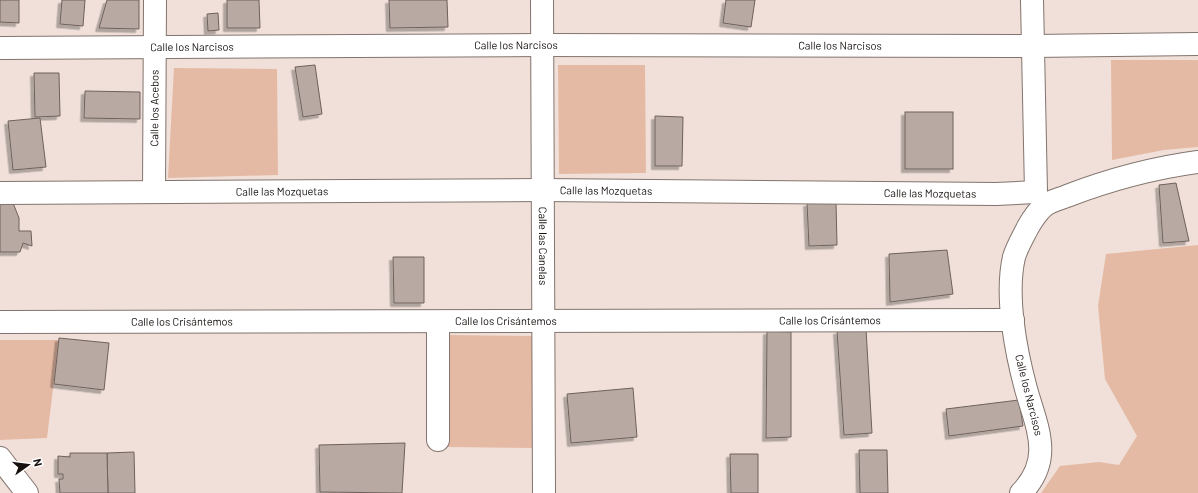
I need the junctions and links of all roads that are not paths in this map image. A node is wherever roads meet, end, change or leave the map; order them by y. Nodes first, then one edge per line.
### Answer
1 (155, 0) edge
2 (542, 0) edge
3 (1032, 0) edge
4 (1198, 44) edge
5 (541, 45) junction
6 (1032, 46) junction
7 (155, 47) junction
8 (0, 48) edge
9 (1198, 162) edge
10 (542, 190) junction
11 (154, 192) junction
12 (0, 193) edge
13 (1040, 199) junction
14 (543, 320) junction
15 (1013, 320) junction
16 (0, 322) edge
17 (438, 322) junction
18 (438, 440) dead end
19 (0, 458) edge
20 (27, 493) edge
21 (544, 493) edge
22 (1021, 493) edge

1 - 7 street, Calle los Acebos
2 - 5 street, Calle las Canelas
3 - 6 street
4 - 6 street, Calle los Narcisos
5 - 6 street, Calle los Narcisos
5 - 7 street, Calle los Narcisos
5 - 10 street, Calle las Canelas
6 - 13 street
7 - 8 street, Calle los Narcisos
7 - 11 street, Calle los Acebos
9 - 13 street, Calle las Mozquetas
10 - 11 street, Calle las Mozquetas
10 - 13 street, Calle las Mozquetas
10 - 14 street, Calle las Canelas
11 - 12 street, Calle las Mozquetas
13 - 15 street, Calle los Narcisos
14 - 15 street, Calle los Crisántemos
14 - 17 street, Calle los Crisántemos
14 - 21 street, Calle las Canelas
15 - 22 street, Calle los Narcisos
16 - 17 street, Calle los Crisántemos
17 - 18 street
19 - 20 street

